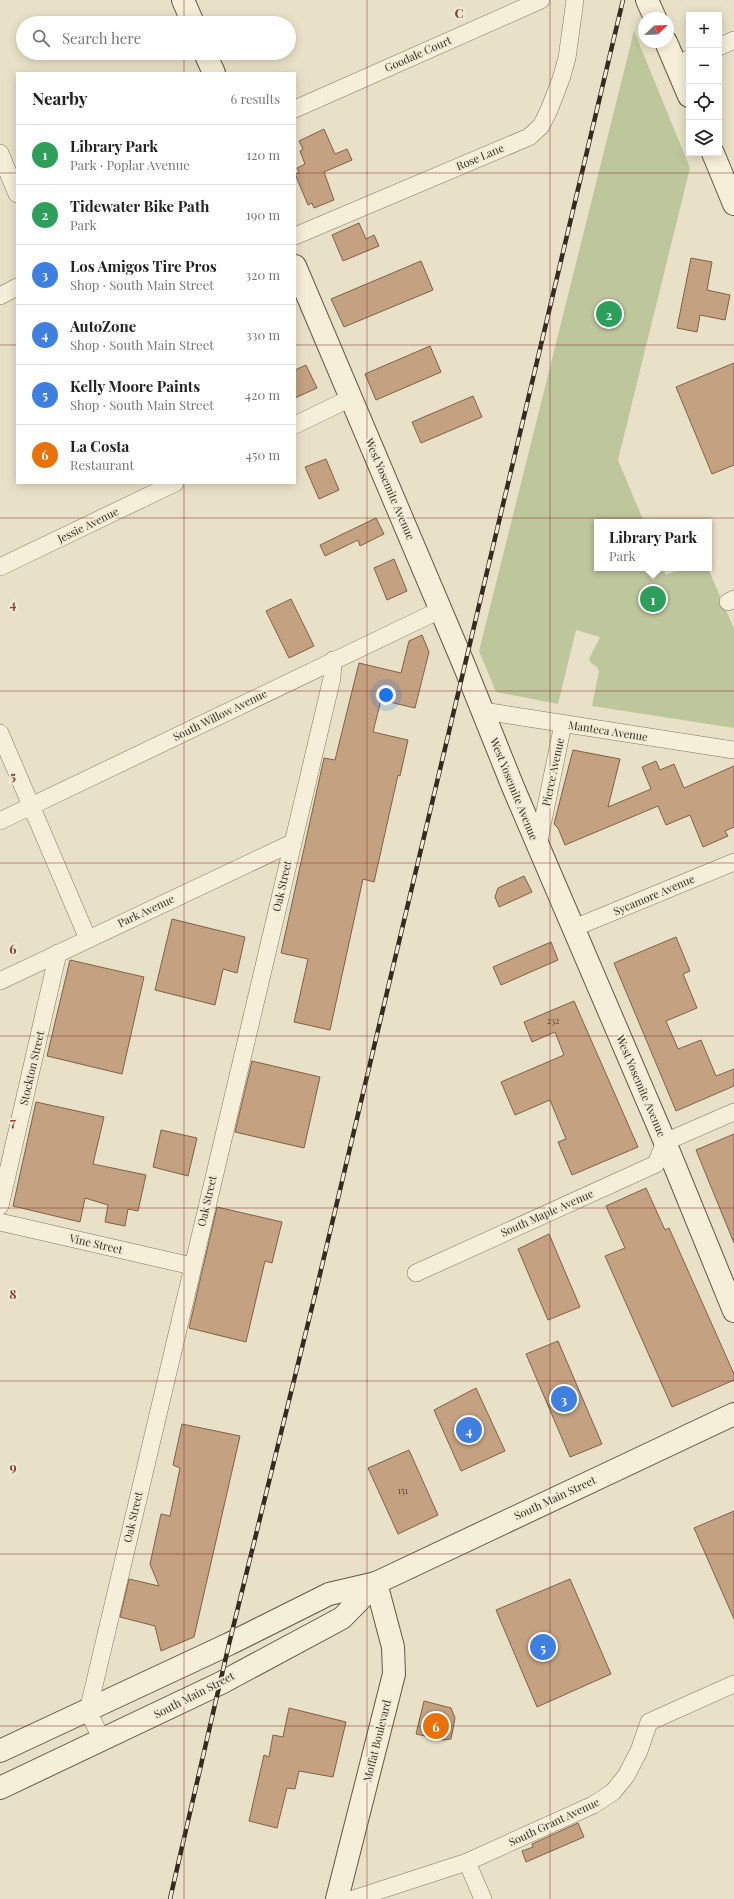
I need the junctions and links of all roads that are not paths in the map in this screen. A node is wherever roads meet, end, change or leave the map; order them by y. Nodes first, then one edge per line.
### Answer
1 (183, 0) edge
2 (541, 0) edge
3 (575, 0) edge
4 (647, 0) edge
5 (652, 12) edge
6 (190, 16) edge
7 (734, 40) edge
8 (722, 46) edge
9 (671, 48) edge
10 (208, 60) edge
11 (682, 62) edge
12 (214, 72) edge
13 (687, 84) edge
14 (296, 109) edge
15 (0, 153) edge
16 (714, 156) edge
17 (16, 192) edge
18 (734, 204) edge
19 (296, 236) edge
20 (296, 268) edge
21 (16, 288) edge
22 (0, 296) edge
23 (351, 398) junction
24 (296, 425) edge
25 (173, 484) edge
26 (0, 567) edge
27 (440, 610) junction
28 (333, 660) junction
29 (483, 711) junction
30 (563, 724) junction
31 (0, 733) edge
32 (734, 750) edge
33 (32, 806) junction
34 (0, 821) edge
35 (292, 842) junction
36 (538, 845) junction
37 (734, 862) edge
38 (574, 928) junction
39 (88, 939) junction
40 (58, 953) junction
41 (0, 981) edge
42 (734, 1112) edge
43 (665, 1142) junction
44 (0, 1206) edge
45 (0, 1222) edge
46 (192, 1266) junction
47 (416, 1273) dead end
48 (734, 1311) edge
49 (734, 1414) edge
50 (376, 1583) junction
51 (734, 1684) edge
52 (88, 1711) junction
53 (102, 1740) junction
54 (0, 1751) edge
55 (0, 1788) edge
56 (467, 1862) junction
57 (337, 1899) edge
58 (353, 1899) edge
59 (483, 1899) edge

1 - 6 main road
2 - 14 street, Goodale Court
3 - 19 street, Rose Lane
4 - 5 main road
7 - 8 street
9 - 11 main road
10 - 12 main road
11 - 13 main road
15 - 17 street
16 - 18 main road
20 - 23 main road, West Yosemite Avenue
21 - 22 street
23 - 24 street
23 - 27 main road, West Yosemite Avenue
25 - 26 street, Jessie Avenue
27 - 28 street, South Willow Avenue
27 - 29 main road, West Yosemite Avenue
28 - 33 street, South Willow Avenue
28 - 35 street, Oak Street
29 - 30 street, Manteca Avenue
29 - 36 main road, West Yosemite Avenue
30 - 32 street, Manteca Avenue
30 - 36 street, Pierce Avenue
31 - 33 street
33 - 34 street, South Willow Avenue
33 - 39 street
35 - 39 street, Park Avenue
35 - 46 street, Oak Street
36 - 38 main road, West Yosemite Avenue
37 - 38 street, Sycamore Avenue
38 - 43 main road, West Yosemite Avenue
39 - 40 street, Park Avenue
40 - 41 street, Park Avenue
40 - 44 street, Stockton Street
42 - 43 street
43 - 47 street, South Maple Avenue
43 - 48 main road, West Yosemite Avenue
45 - 46 street, Vine Street
46 - 52 street, Oak Street
49 - 50 main road, South Main Street
50 - 52 main road, South Main Street
50 - 53 main road, South Main Street
50 - 57 main road, Moffat Boulevard
51 - 56 street, South Grant Avenue
52 - 53 street
52 - 54 main road, South Main Street
53 - 55 main road, South Main Street
56 - 58 street, South Grant Avenue
56 - 59 street

